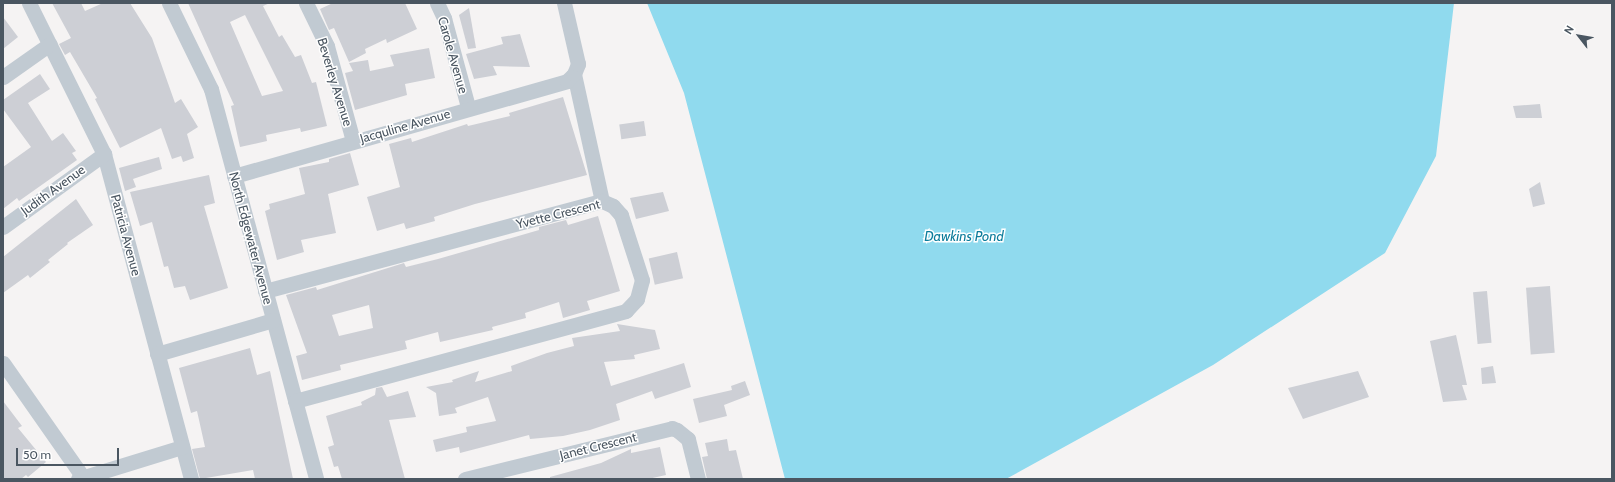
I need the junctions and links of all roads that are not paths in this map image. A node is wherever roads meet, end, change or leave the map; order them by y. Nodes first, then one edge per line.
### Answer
1 (29, 3) edge
2 (169, 3) edge
3 (306, 3) edge
4 (437, 3) edge
5 (564, 3) edge
6 (50, 44) junction
7 (574, 74) junction
8 (3, 77) edge
9 (468, 107) junction
10 (353, 141) junction
11 (104, 154) junction
12 (234, 176) junction
13 (602, 201) junction
14 (3, 227) edge
15 (265, 291) junction
16 (273, 320) junction
17 (157, 354) junction
18 (5, 370) edge
19 (295, 401) junction
20 (182, 447) junction
21 (80, 477) edge
22 (191, 479) edge
23 (316, 479) edge
24 (465, 479) edge
25 (698, 479) edge

1 - 6 street, Patricia Avenue
2 - 12 street, North Edgewater Avenue
3 - 10 street, Beverley Avenue
4 - 9 street, Carole Avenue
5 - 7 street
6 - 8 street
6 - 11 street, Patricia Avenue
7 - 9 street, Jacquline Avenue
7 - 13 street
9 - 10 street, Jacquline Avenue
10 - 12 street, Jacquline Avenue
11 - 14 street, Judith Avenue
11 - 17 street, Patricia Avenue
12 - 15 street, North Edgewater Avenue
13 - 15 street, Yvette Crescent
13 - 19 street, Yvette Crescent
15 - 16 street, North Edgewater Avenue
16 - 17 street
16 - 19 street, North Edgewater Avenue
17 - 20 street, Patricia Avenue
18 - 21 street
19 - 23 street, North Edgewater Avenue
20 - 21 street
20 - 22 street, Patricia Avenue
24 - 25 street, Janet Crescent

